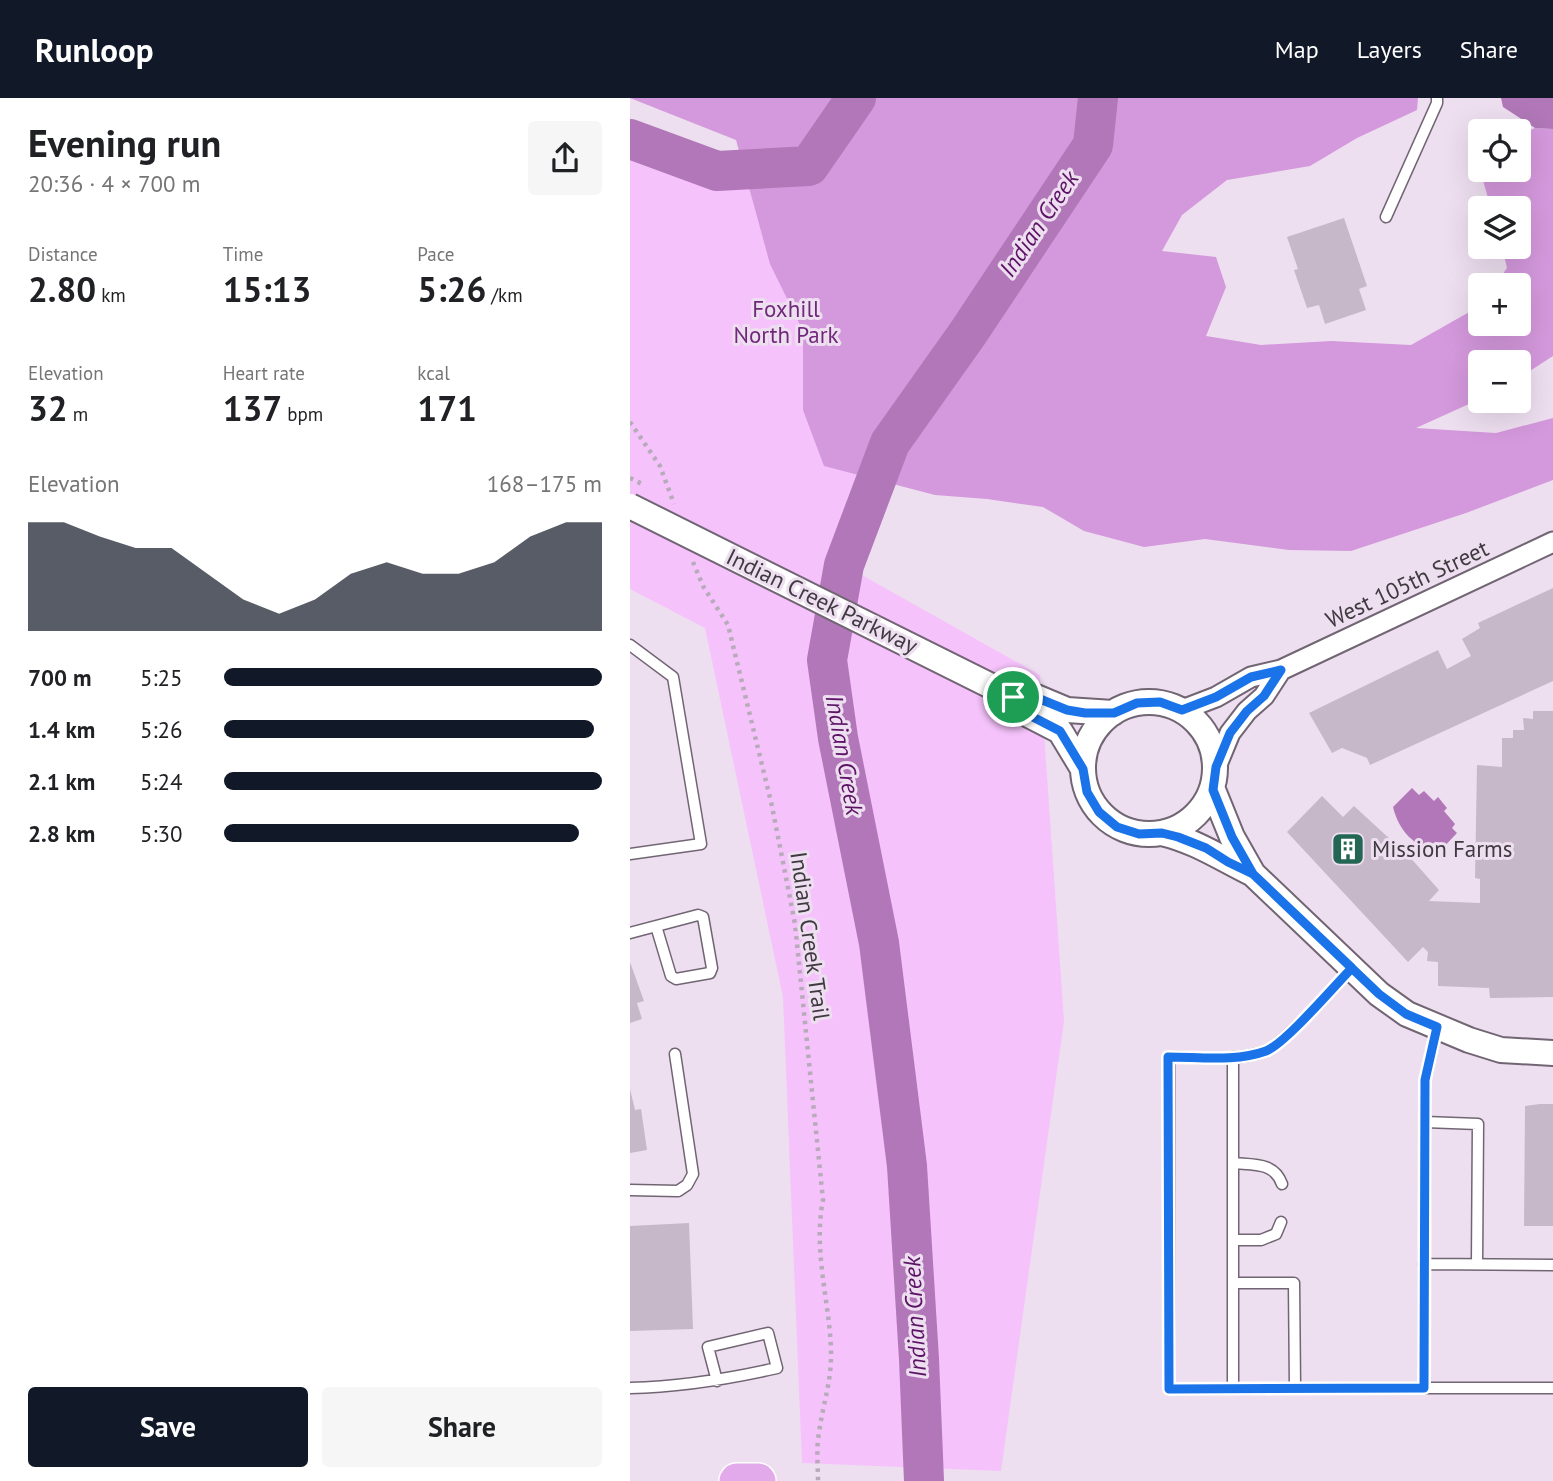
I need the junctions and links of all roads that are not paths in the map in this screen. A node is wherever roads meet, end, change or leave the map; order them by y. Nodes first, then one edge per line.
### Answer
1 (1437, 98) edge
2 (1386, 217) dead end
3 (630, 506) edge
4 (1553, 542) edge
5 (630, 645) edge
6 (1281, 670) junction
7 (1013, 697) junction
8 (1182, 710) junction
9 (1114, 713) junction
10 (1083, 769) junction
11 (1214, 778) junction
12 (1162, 833) junction
13 (630, 854) edge
14 (1253, 874) junction
15 (656, 926) junction
16 (630, 933) edge
17 (1352, 968) junction
18 (1437, 1027) junction
19 (1553, 1053) edge
20 (675, 1054) dead end
21 (1233, 1057) junction
22 (1425, 1122) junction
23 (1233, 1163) junction
24 (1282, 1184) dead end
25 (630, 1190) edge
26 (1282, 1222) dead end
27 (1233, 1240) junction
28 (1424, 1264) junction
29 (1478, 1264) junction
30 (1553, 1265) edge
31 (1233, 1283) junction
32 (717, 1381) junction
33 (630, 1388) edge
34 (1233, 1388) junction
35 (1295, 1388) junction
36 (1424, 1388) junction
37 (1553, 1388) edge
38 (737, 1481) edge
39 (756, 1481) edge

1 - 2 lane
3 - 7 street, Indian Creek Parkway, bridge
4 - 6 street, West 105th Street
5 - 13 lane
6 - 8 street, West 105th Street
6 - 11 street
7 - 9 street, Indian Creek Parkway
7 - 10 street, Indian Creek Parkway
8 - 9 street
8 - 11 street
9 - 10 street
10 - 12 street
11 - 12 street
11 - 14 street
12 - 14 street
14 - 17 street
15 - 15 lane
15 - 16 lane
17 - 18 street
17 - 21 lane
18 - 19 street
18 - 22 lane
20 - 25 lane
21 - 23 lane
21 - 34 lane
22 - 28 lane
22 - 29 lane
23 - 24 lane
23 - 27 lane
26 - 27 lane
27 - 31 lane
28 - 29 lane
28 - 36 lane
29 - 30 lane
31 - 34 lane
31 - 35 lane
32 - 32 lane
32 - 33 lane
34 - 35 lane
35 - 36 lane
36 - 37 lane
38 - 39 highway

